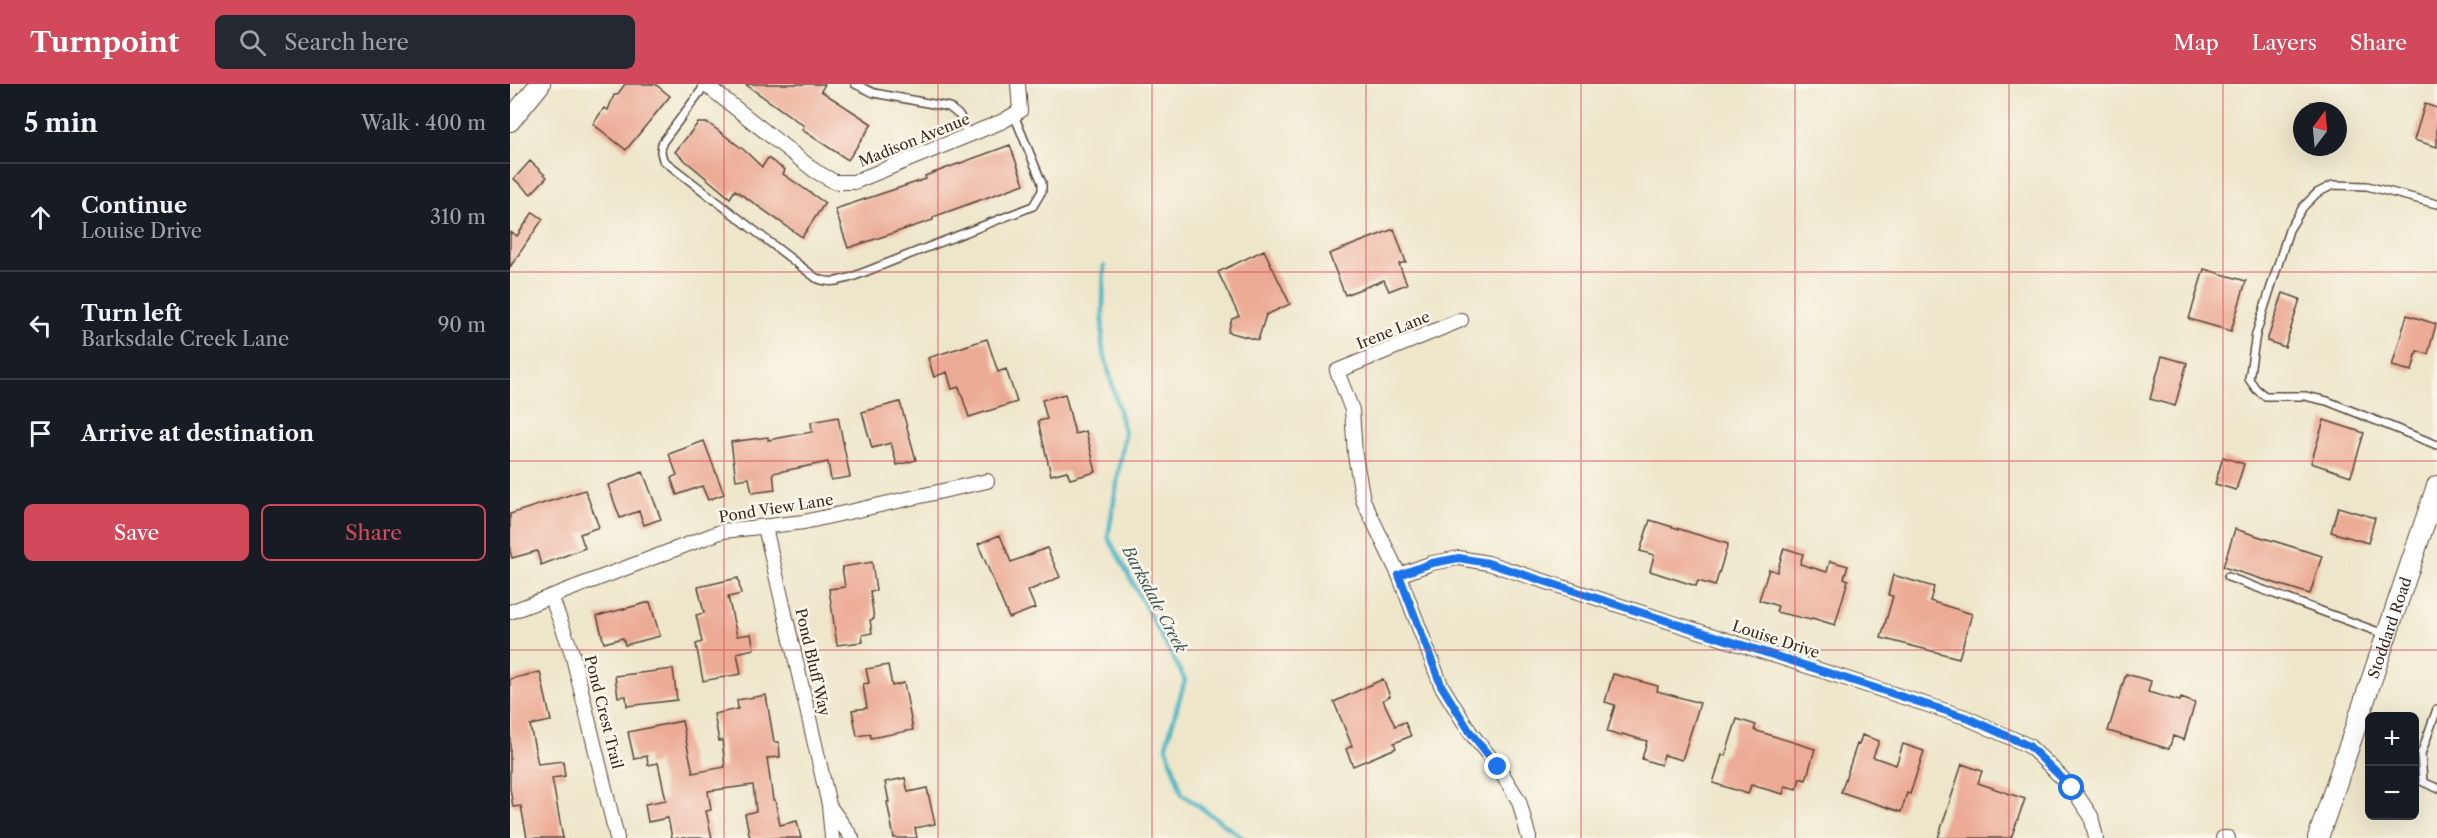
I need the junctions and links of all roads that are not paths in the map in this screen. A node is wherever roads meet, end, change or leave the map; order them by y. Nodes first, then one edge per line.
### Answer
1 (540, 84) edge
2 (706, 84) edge
3 (855, 84) edge
4 (1018, 84) edge
5 (1017, 113) junction
6 (510, 121) edge
7 (968, 135) junction
8 (2437, 204) edge
9 (1461, 320) dead end
10 (2437, 445) edge
11 (987, 481) dead end
12 (2437, 486) edge
13 (2432, 515) edge
14 (765, 526) junction
15 (1399, 575) junction
16 (2228, 577) dead end
17 (551, 596) junction
18 (510, 612) edge
19 (2386, 635) junction
20 (2437, 709) edge
21 (2437, 788) edge
22 (829, 805) junction
23 (617, 838) edge
24 (832, 838) edge
25 (852, 838) edge
26 (1529, 838) edge
27 (2096, 838) edge
28 (2223, 838) edge
29 (2228, 838) edge
30 (2318, 838) edge

1 - 6 street
2 - 5 lane
2 - 7 street, Madison Avenue
3 - 7 lane
4 - 5 street
5 - 7 street, Madison Avenue
8 - 10 lane
9 - 15 street, Irene Lane
11 - 14 street, Pond View Lane
12 - 13 street, Stoddard Road
13 - 19 street, Stoddard Road
14 - 17 street, Pond View Lane
14 - 22 street, Pond Bluff Way
15 - 26 street
15 - 27 street, Louise Drive
16 - 19 lane
17 - 18 street, Pond View Lane
17 - 23 street, Pond Crest Trail
19 - 30 street, Stoddard Road
20 - 21 lane
22 - 24 street, Pond Bluff Way
22 - 25 street, Pond Bluff Way
28 - 29 street

